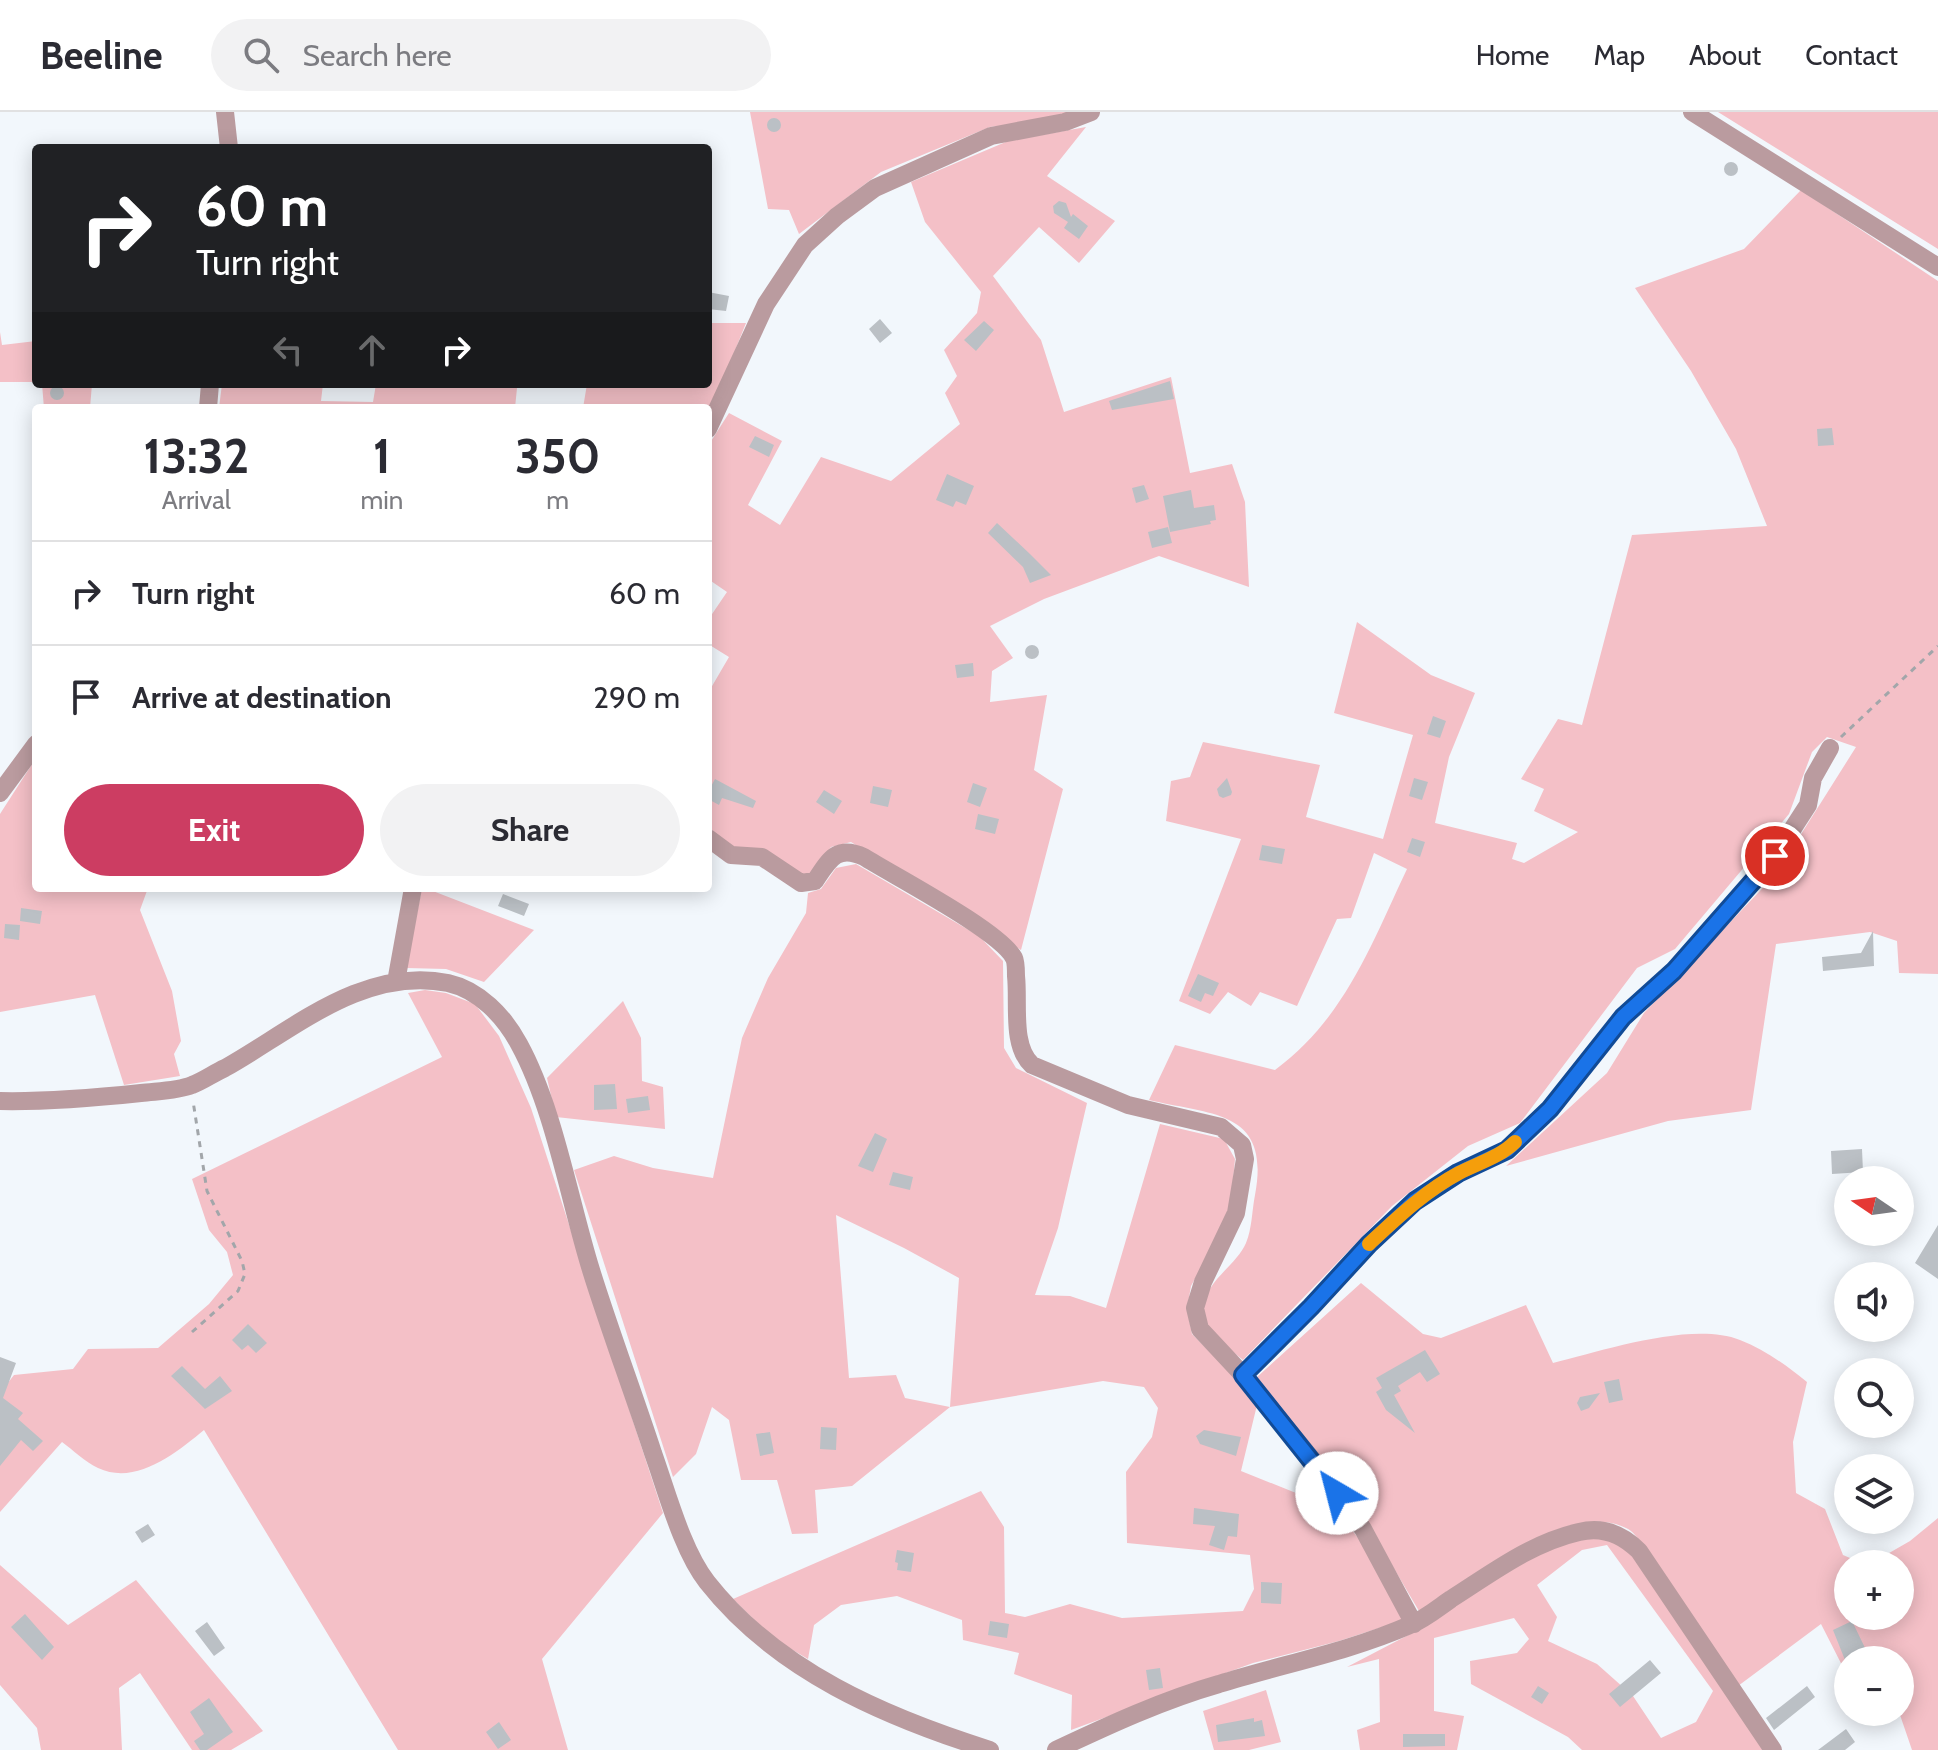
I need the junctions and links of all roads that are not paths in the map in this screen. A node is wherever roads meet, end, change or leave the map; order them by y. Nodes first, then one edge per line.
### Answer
1 (225, 112) edge
2 (1091, 112) edge
3 (1692, 112) edge
4 (229, 144) edge
5 (1938, 267) edge
6 (712, 420) edge
7 (1830, 748) road end
8 (32, 749) edge
9 (0, 793) edge
10 (712, 841) edge
11 (412, 892) edge
12 (396, 982) junction
13 (0, 1101) edge
14 (1243, 1375) junction
15 (1414, 1624) junction
16 (990, 1750) edge
17 (1056, 1750) edge
18 (1773, 1750) edge

1 - 4 street
2 - 6 street
3 - 5 street
7 - 14 street
8 - 9 street
10 - 14 street
11 - 12 street
12 - 13 street
12 - 16 street
14 - 15 street
15 - 17 street
15 - 18 street

